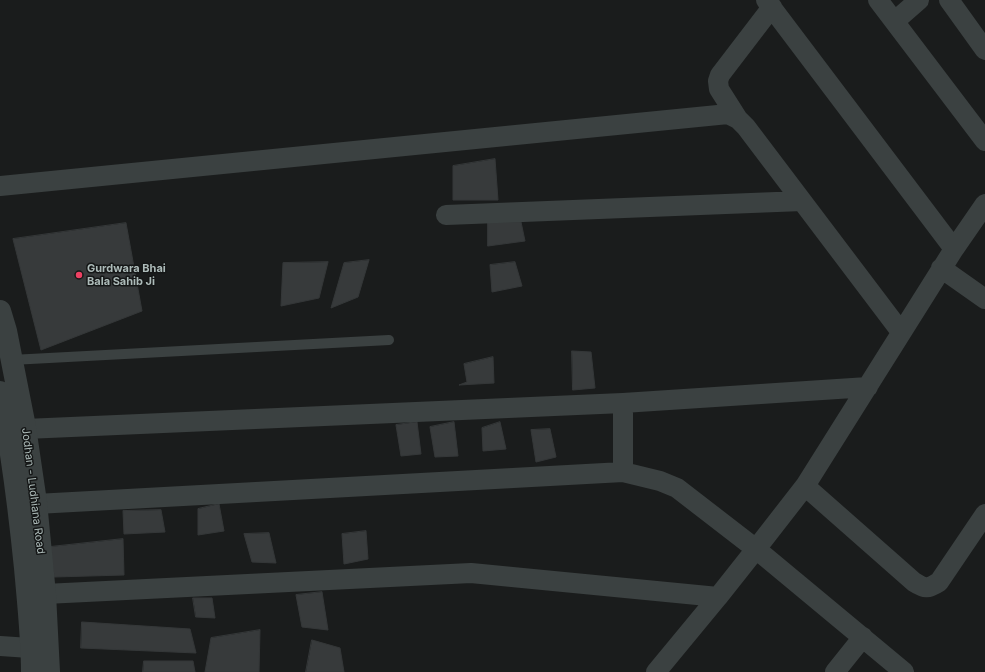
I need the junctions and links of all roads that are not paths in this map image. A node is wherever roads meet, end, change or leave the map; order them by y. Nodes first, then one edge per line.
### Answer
1 (878, 0) edge
2 (919, 0) edge
3 (949, 0) edge
4 (769, 3) edge
5 (895, 22) junction
6 (985, 50) edge
7 (738, 119) junction
8 (985, 141) edge
9 (0, 186) edge
10 (802, 201) junction
11 (985, 204) edge
12 (446, 215) dead end
13 (954, 249) junction
14 (941, 268) junction
15 (985, 299) edge
16 (0, 312) edge
17 (901, 332) junction
18 (389, 340) dead end
19 (11, 360) junction
20 (868, 387) junction
21 (0, 392) edge
22 (623, 403) junction
23 (25, 429) junction
24 (623, 472) junction
25 (805, 486) junction
26 (36, 504) junction
27 (985, 514) edge
28 (756, 549) junction
29 (45, 594) junction
30 (718, 598) junction
31 (862, 638) junction
32 (0, 646) edge
33 (30, 648) junction
34 (32, 672) edge
35 (50, 672) edge
36 (656, 672) edge
37 (835, 672) edge
38 (904, 672) edge

1 - 5 street
2 - 5 street
3 - 6 street
4 - 7 street
4 - 13 street
5 - 8 street
7 - 9 street
7 - 10 street
10 - 12 street
10 - 17 street
11 - 13 street
13 - 14 street
14 - 15 street
14 - 17 street
16 - 19 street, Jodhan - Ludhiana Road
17 - 20 street
18 - 19 lane
19 - 23 street, Jodhan - Ludhiana Road
20 - 22 street
20 - 25 street
21 - 33 street, Jodhan - Ludhiana Road
22 - 23 street
22 - 24 street
23 - 26 street, Jodhan - Ludhiana Road
24 - 26 street
24 - 28 street
25 - 27 street
25 - 28 street
26 - 29 street, Jodhan - Ludhiana Road
28 - 30 street
28 - 31 street
29 - 30 street
29 - 35 street, Jodhan - Ludhiana Road
30 - 36 street
31 - 37 street
31 - 38 street
32 - 33 street
33 - 34 street, Jodhan - Ludhiana Road

